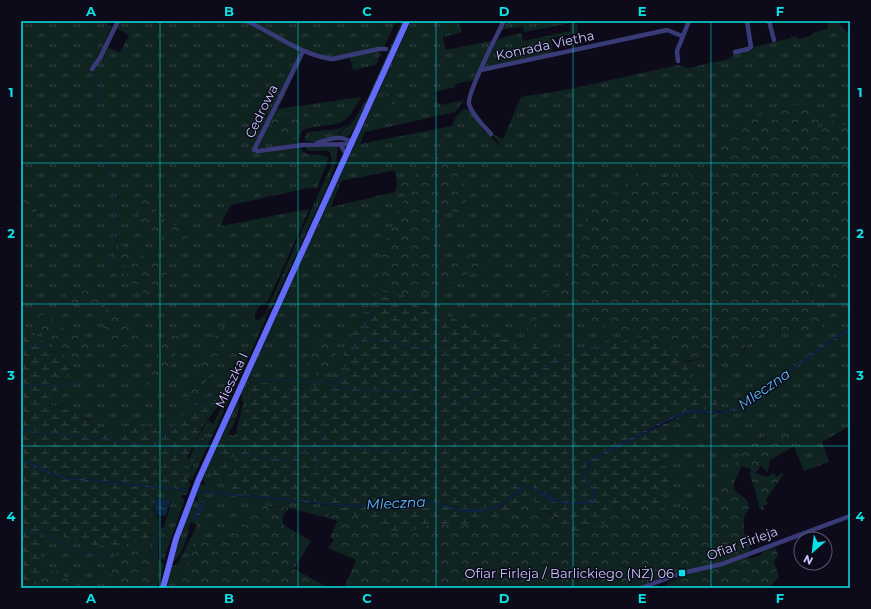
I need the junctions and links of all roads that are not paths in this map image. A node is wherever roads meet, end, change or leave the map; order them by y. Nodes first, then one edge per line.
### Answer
1 (118, 21) edge
2 (247, 21) edge
3 (407, 21) edge
4 (504, 21) edge
5 (689, 21) edge
6 (747, 21) edge
7 (769, 21) edge
8 (682, 36) junction
9 (774, 40) dead end
10 (386, 49) dead end
11 (303, 50) junction
12 (735, 52) dead end
13 (678, 61) dead end
14 (92, 69) dead end
15 (481, 70) junction
16 (491, 134) dead end
17 (348, 143) junction
18 (313, 144) junction
19 (330, 191) junction
20 (850, 516) edge
21 (164, 586) edge
22 (655, 586) edge
23 (641, 588) edge

1 - 14 street
2 - 11 street
3 - 17 street, Mieszka I
4 - 15 street
5 - 8 street
6 - 12 street
7 - 9 street
8 - 13 street
8 - 15 street, Konrada Vietha
10 - 11 street
11 - 18 street, Cedrowa
15 - 16 street
17 - 18 street, Cedrowa
17 - 18 street, Cedrowa
17 - 19 street, Mieszka I
17 - 19 street, Mieszka I
19 - 21 street, Mieszka I
20 - 22 street, Ofiar Firleja
22 - 23 street, Ofiar Firleja

